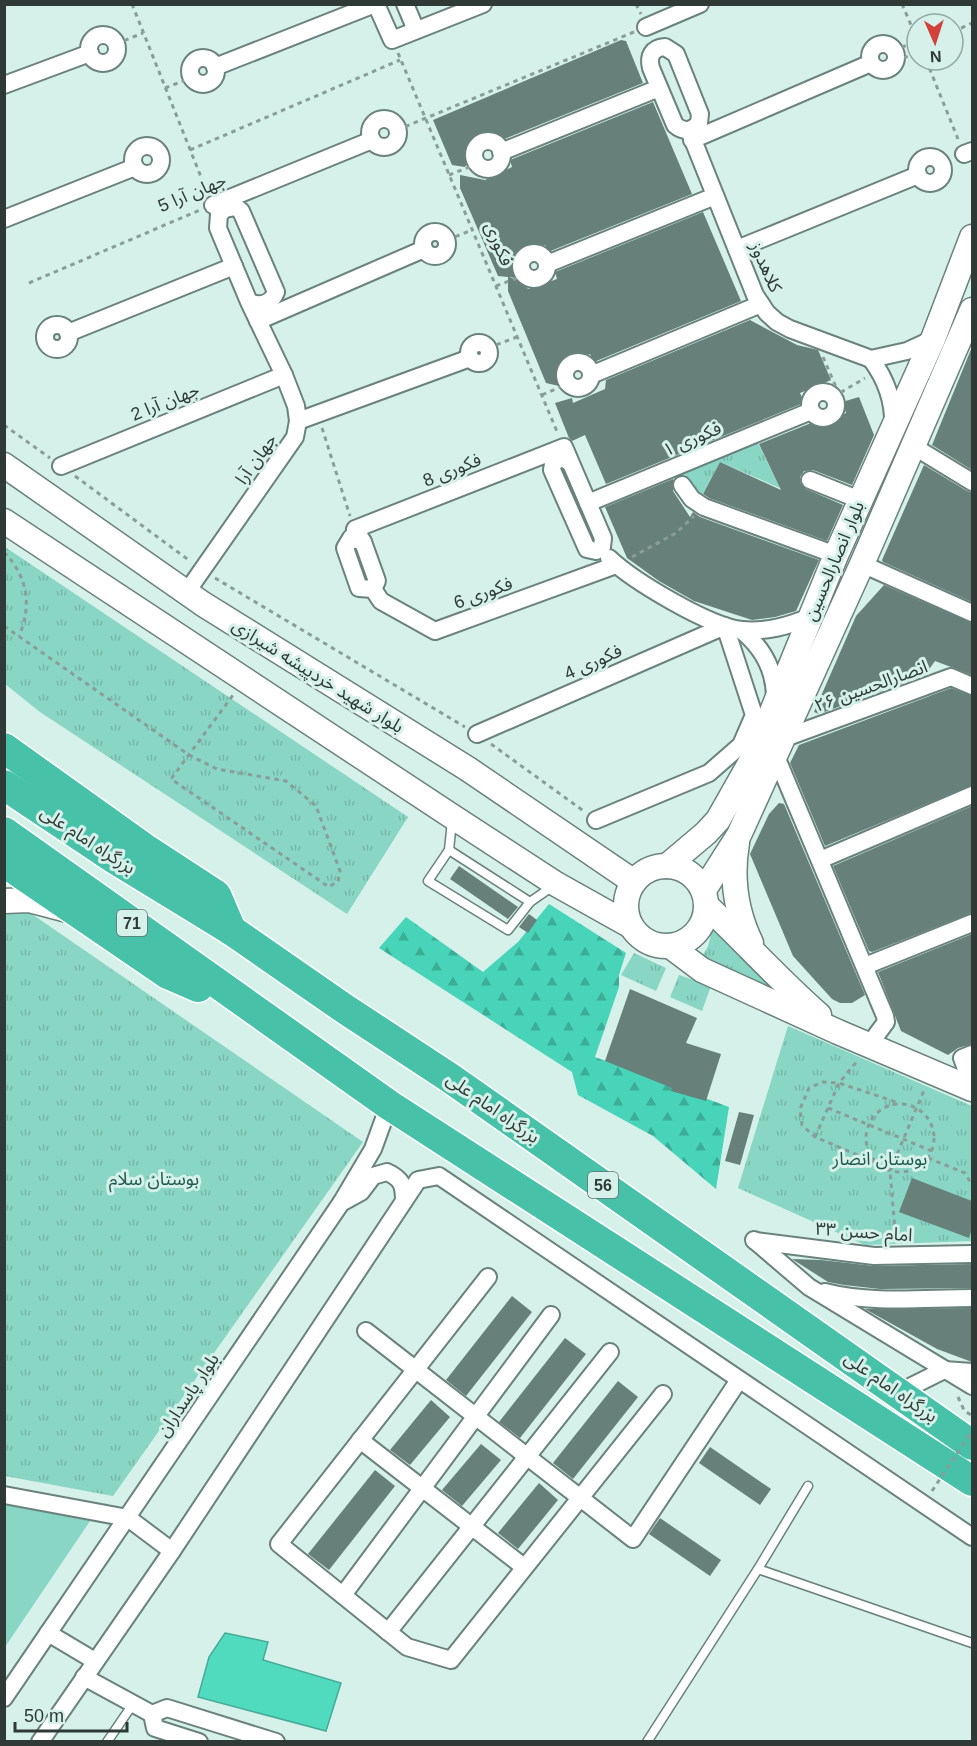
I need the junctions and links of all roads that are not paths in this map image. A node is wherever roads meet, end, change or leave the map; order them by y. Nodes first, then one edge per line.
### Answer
1 (375, 4) edge
2 (405, 4) edge
3 (483, 4) edge
4 (700, 4) edge
5 (646, 27) road end
6 (416, 30) junction
7 (116, 44) road end
8 (894, 56) road end
9 (191, 78) road end
10 (4, 85) edge
11 (659, 88) junction
12 (397, 130) road end
13 (691, 135) junction
14 (477, 164) road end
15 (135, 167) dead end
16 (918, 175) dead end
17 (715, 196) junction
18 (238, 203) junction
19 (213, 205) road end
20 (4, 219) edge
21 (972, 237) edge
22 (447, 240) road end
23 (737, 249) junction
24 (234, 266) junction
25 (525, 275) road end
26 (276, 292) junction
27 (249, 302) junction
28 (761, 304) junction
29 (285, 309) junction
30 (972, 310) edge
31 (258, 321) junction
32 (68, 333) dead end
33 (933, 339) junction
34 (488, 348) road end
35 (875, 365) junction
36 (284, 375) junction
37 (567, 384) road end
38 (836, 395) road end
39 (298, 421) junction
40 (892, 428) junction
41 (913, 446) junction
42 (570, 463) junction
43 (4, 465) edge
44 (61, 466) road end
45 (810, 480) dead end
46 (972, 482) edge
47 (682, 485) dead end
48 (860, 500) junction
49 (588, 503) junction
50 (4, 520) edge
51 (599, 550) junction
52 (836, 555) junction
53 (862, 564) junction
54 (616, 565) junction
55 (373, 589) joint
56 (186, 593) junction
57 (972, 613) edge
58 (810, 617) junction
59 (733, 628) junction
60 (972, 686) edge
61 (775, 702) junction
62 (477, 734) road end
63 (778, 747) junction
64 (4, 748) edge
65 (4, 784) edge
66 (972, 795) edge
67 (453, 817) junction
68 (596, 820) road end
69 (4, 832) edge
70 (739, 835) junction
71 (449, 850) junction
72 (820, 860) junction
73 (4, 862) edge
74 (667, 866) junction
75 (634, 882) junction
76 (556, 884) junction
77 (705, 898) junction
78 (4, 901) edge
79 (530, 902) junction
80 (79, 914) junction
81 (972, 923) edge
82 (631, 926) junction
83 (231, 930) junction
84 (670, 946) junction
85 (756, 953) junction
86 (865, 966) junction
87 (260, 1013) junction
88 (838, 1032) junction
89 (869, 1045) junction
90 (972, 1054) edge
91 (972, 1087) edge
92 (389, 1105) junction
93 (404, 1201) junction
94 (341, 1203) junction
95 (972, 1254) edge
96 (488, 1276) dead end
97 (809, 1287) junction
98 (972, 1298) edge
99 (551, 1315) dead end
100 (366, 1331) dead end
101 (610, 1352) dead end
102 (416, 1369) junction
103 (944, 1370) junction
104 (972, 1372) edge
105 (739, 1380) junction
106 (972, 1386) edge
107 (900, 1392) junction
108 (663, 1394) dead end
109 (476, 1416) junction
110 (360, 1440) junction
111 (972, 1445) edge
112 (527, 1456) junction
113 (972, 1481) edge
114 (808, 1486) dead end
115 (422, 1488) junction
116 (4, 1495) edge
117 (580, 1497) junction
118 (128, 1518) junction
119 (472, 1527) junction
120 (972, 1537) edge
121 (172, 1551) junction
122 (524, 1567) junction
123 (758, 1569) junction
124 (343, 1595) junction
125 (388, 1632) junction
126 (48, 1634) junction
127 (972, 1643) edge
128 (95, 1661) junction
129 (84, 1677) junction
130 (4, 1698) edge
131 (133, 1704) junction
132 (152, 1714) junction
133 (40, 1742) edge
134 (107, 1742) edge
135 (199, 1742) edge
136 (276, 1742) edge
137 (647, 1742) edge

1 - 6 street
1 - 9 street
2 - 6 street
3 - 6 street
4 - 5 street
7 - 10 street
8 - 13 street
11 - 13 street, کلاهدوز
11 - 13 street, کلاهدوز
11 - 14 street
12 - 18 street, جهان آرا 5
13 - 17 street, کلاهدوز
15 - 20 street
16 - 23 street
17 - 23 street, کلاهدوز
17 - 25 street
18 - 19 street, جهان آرا 5
18 - 24 street, جهان آرا
18 - 26 street
21 - 33 street, بلوار انصارالحسین
22 - 29 street
23 - 28 street, کلاهدوز
24 - 27 street, جهان آرا
24 - 32 street
26 - 27 street
26 - 29 street
27 - 31 street, جهان آرا
28 - 35 street, کلاهدوز
28 - 37 street
29 - 31 street
30 - 41 street, بلوار انصارالحسین
31 - 36 street, جهان آرا
33 - 35 street
33 - 40 street, بلوار انصارالحسین
34 - 39 street
35 - 40 street
36 - 39 street, جهان آرا
36 - 44 street, جهان آرا 2
38 - 49 street, فکوری ۱
39 - 56 street, جهان آرا
40 - 48 street, بلوار انصارالحسین
41 - 46 street
41 - 53 street, بلوار انصارالحسین
42 - 49 street
42 - 51 street
42 - 55 street, فکوری 8
43 - 56 street, بلوار شهید خردپیشه شیرازی
45 - 48 street
47 - 52 street
48 - 52 street, بلوار انصارالحسین
49 - 51 street
50 - 67 street
51 - 54 street
52 - 58 street, بلوار انصارالحسین
53 - 57 street
53 - 63 street, بلوار انصارالحسین
54 - 55 street, فکوری 6
54 - 59 street
56 - 75 street, بلوار شهید خردپیشه شیرازی
58 - 59 street
58 - 61 street, بلوار انصارالحسین
59 - 61 street
59 - 62 street, فکوری 4
59 - 68 street
60 - 63 street, انصارالحسین ۲۶
61 - 74 street, بلوار انصارالحسین
63 - 70 street, بلوار انصارالحسین
63 - 72 street
64 - 83 highway
65 - 83 highway, بزرگراه امام علی / 71
66 - 72 street
67 - 71 lane
67 - 76 street
69 - 87 highway, بزرگراه امام علی / 71
70 - 77 street, بلوار انصارالحسین
70 - 85 street
71 - 79 lane
71 - 79 lane
72 - 86 street
73 - 80 highway
74 - 75 street
74 - 77 street
75 - 82 street
76 - 79 lane
76 - 82 street
77 - 84 street
77 - 85 street
78 - 80 street
80 - 87 highway
81 - 86 street
82 - 84 street
83 - 107 highway, بزرگراه امام علی / 56
84 - 88 street
85 - 88 street
86 - 89 street
87 - 92 highway, بزرگراه امام علی
88 - 89 street
89 - 91 street
90 - 91 street
92 - 94 street, بلوار پاسداران
92 - 113 highway, بزرگراه امام علی
93 - 94 street
93 - 105 street
93 - 121 street
94 - 118 street, بلوار پاسداران
95 - 97 street, امام حسن ۳۳
96 - 102 street
97 - 98 street
97 - 103 street
99 - 109 street
100 - 102 street
101 - 112 street
102 - 109 street
102 - 110 street
103 - 104 street
103 - 106 street
103 - 107 street
105 - 117 street
105 - 120 street
107 - 111 highway, بزرگراه امام علی / 56
108 - 117 street
109 - 112 street
109 - 115 street
110 - 115 street
110 - 124 street
112 - 117 street
112 - 119 street
114 - 123 lane
115 - 119 street
115 - 124 street
116 - 118 street
117 - 122 street
118 - 121 street
118 - 126 street, بلوار پاسداران
119 - 122 street
119 - 125 street
121 - 128 street
122 - 125 street
123 - 127 lane
123 - 137 lane
124 - 125 street
126 - 128 street
126 - 130 street, بلوار پاسداران
128 - 129 street
129 - 131 street
129 - 133 street
131 - 132 street
131 - 134 lane
132 - 135 street
132 - 136 street

